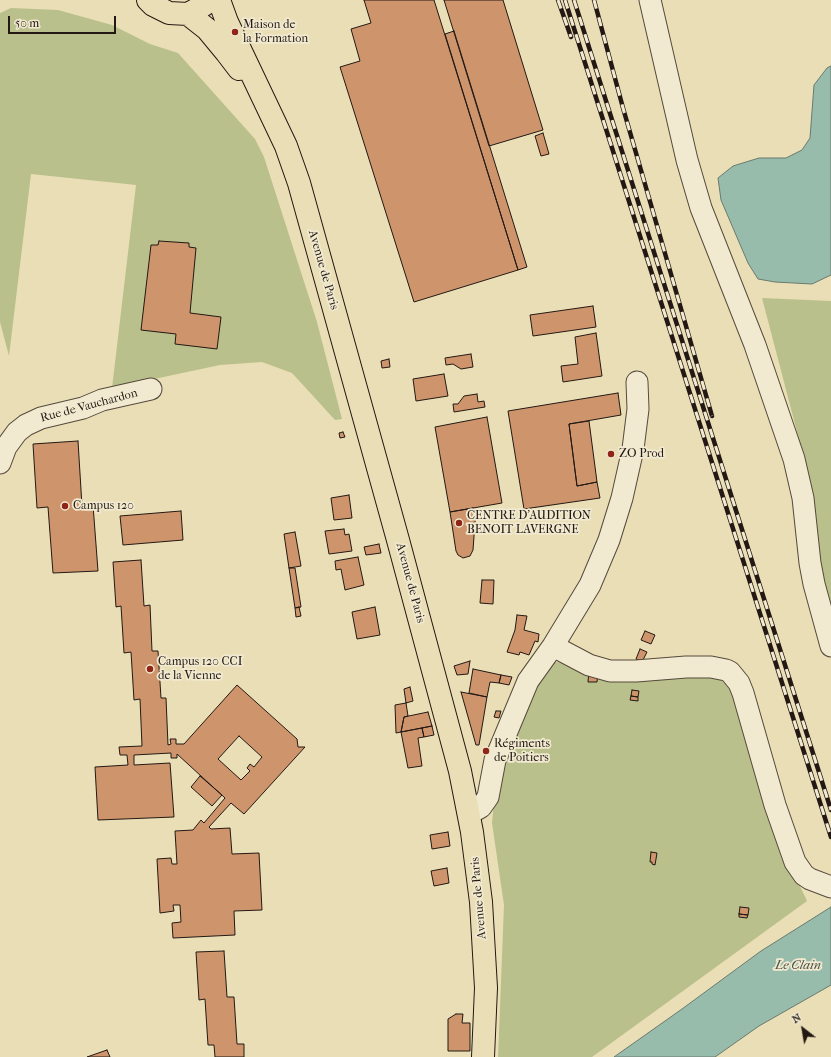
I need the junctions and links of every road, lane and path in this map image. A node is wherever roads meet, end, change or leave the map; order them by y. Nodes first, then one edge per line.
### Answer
1 (148, 0) edge
2 (209, 0) edge
3 (219, 0) edge
4 (650, 0) edge
5 (188, 14) junction
6 (274, 120) junction
7 (637, 382) dead end
8 (151, 389) dead end
9 (0, 463) edge
10 (553, 646) junction
11 (831, 646) edge
12 (469, 814) junction
13 (831, 887) edge
14 (483, 1057) edge

1 - 5 main road
2 - 5 main road
3 - 6 main road, Avenue de Paris
4 - 11 street
5 - 6 main road, Avenue de Paris
6 - 12 main road, Avenue de Paris
7 - 10 street
8 - 9 street, Rue de Vauchardon
10 - 12 street
10 - 13 street
12 - 14 main road, Avenue de Paris

